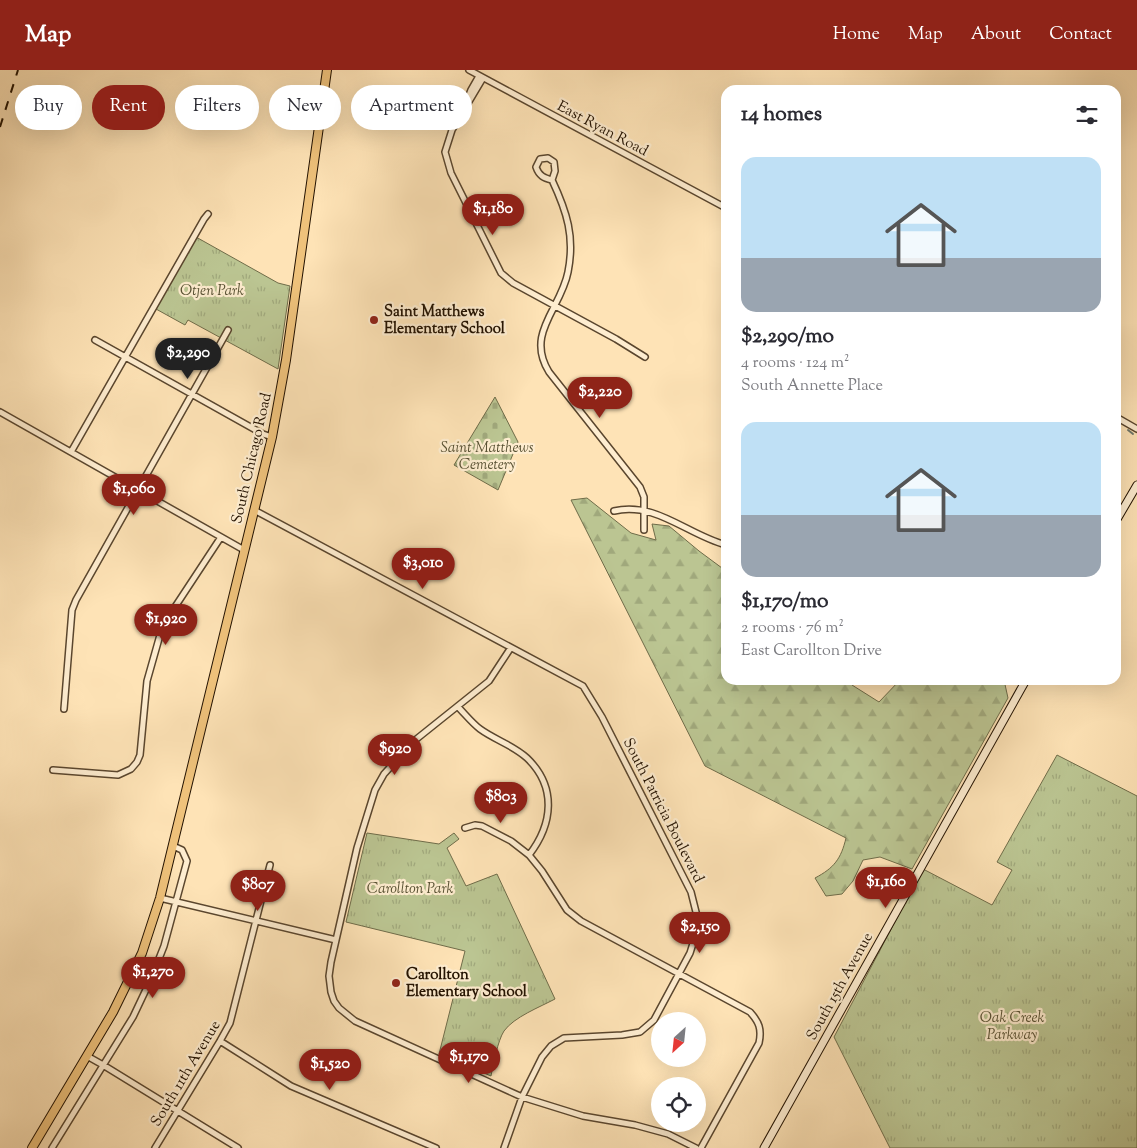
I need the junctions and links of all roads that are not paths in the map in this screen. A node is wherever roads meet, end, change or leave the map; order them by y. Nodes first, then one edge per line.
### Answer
1 (327, 70) edge
2 (469, 70) edge
3 (481, 77) junction
4 (552, 180) junction
5 (721, 205) edge
6 (208, 214) dead end
7 (555, 305) junction
8 (228, 330) dead end
9 (95, 340) dead end
10 (645, 357) dead end
11 (126, 358) junction
12 (192, 393) junction
13 (0, 412) edge
14 (1121, 421) edge
15 (1137, 429) edge
16 (272, 438) junction
17 (71, 452) junction
18 (1137, 485) edge
19 (138, 490) junction
20 (254, 510) junction
21 (645, 510) junction
22 (614, 512) dead end
23 (1121, 512) edge
24 (644, 530) dead end
25 (221, 537) junction
26 (721, 543) edge
27 (244, 550) junction
28 (510, 649) junction
29 (1023, 685) edge
30 (458, 707) junction
31 (64, 709) dead end
32 (52, 770) dead end
33 (465, 828) dead end
34 (173, 846) junction
35 (529, 856) junction
36 (270, 865) dead end
37 (160, 898) junction
38 (176, 901) junction
39 (255, 921) junction
40 (336, 940) junction
41 (680, 974) junction
42 (220, 1041) junction
43 (87, 1056) junction
44 (103, 1065) junction
45 (522, 1097) junction
46 (178, 1111) junction
47 (32, 1148) edge
48 (52, 1148) edge
49 (155, 1148) edge
50 (238, 1148) edge
51 (436, 1148) edge
52 (504, 1148) edge
53 (696, 1148) edge
54 (702, 1148) edge
55 (764, 1148) edge

1 - 16 main road, South Chicago Road
2 - 3 street, East Ryan Road
3 - 5 street, East Ryan Road
3 - 7 street
4 - 4 street
4 - 7 street
6 - 11 street
7 - 10 street
7 - 21 street
8 - 12 street
9 - 11 street
11 - 12 street
11 - 17 street
12 - 16 street
12 - 19 street
13 - 17 street
14 - 15 street
16 - 20 main road, South Chicago Road
17 - 19 street
18 - 23 street
19 - 25 street
19 - 31 street
20 - 27 main road, South Chicago Road
20 - 28 street
21 - 22 street
21 - 24 street
21 - 26 street
25 - 27 street
25 - 32 street
27 - 34 main road, South Chicago Road
28 - 30 street
28 - 41 street, South Patricia Boulevard
29 - 55 street, South 15th Avenue
30 - 35 street
30 - 40 street
33 - 35 street
34 - 37 main road, South Chicago Road
34 - 38 street
35 - 41 street
36 - 39 street, South 11th Avenue
37 - 38 street
37 - 43 main road, South Chicago Road
38 - 39 street
38 - 44 street
39 - 40 street
39 - 42 street, South 11th Avenue
40 - 45 street
41 - 45 street, South Patricia Boulevard
41 - 54 street
42 - 46 street, South 11th Avenue
42 - 51 street
43 - 44 street
43 - 47 main road, South Chicago Road
44 - 46 street
44 - 48 street
45 - 52 street, South Patricia Boulevard
45 - 53 street
46 - 49 street, South 11th Avenue
46 - 50 street

